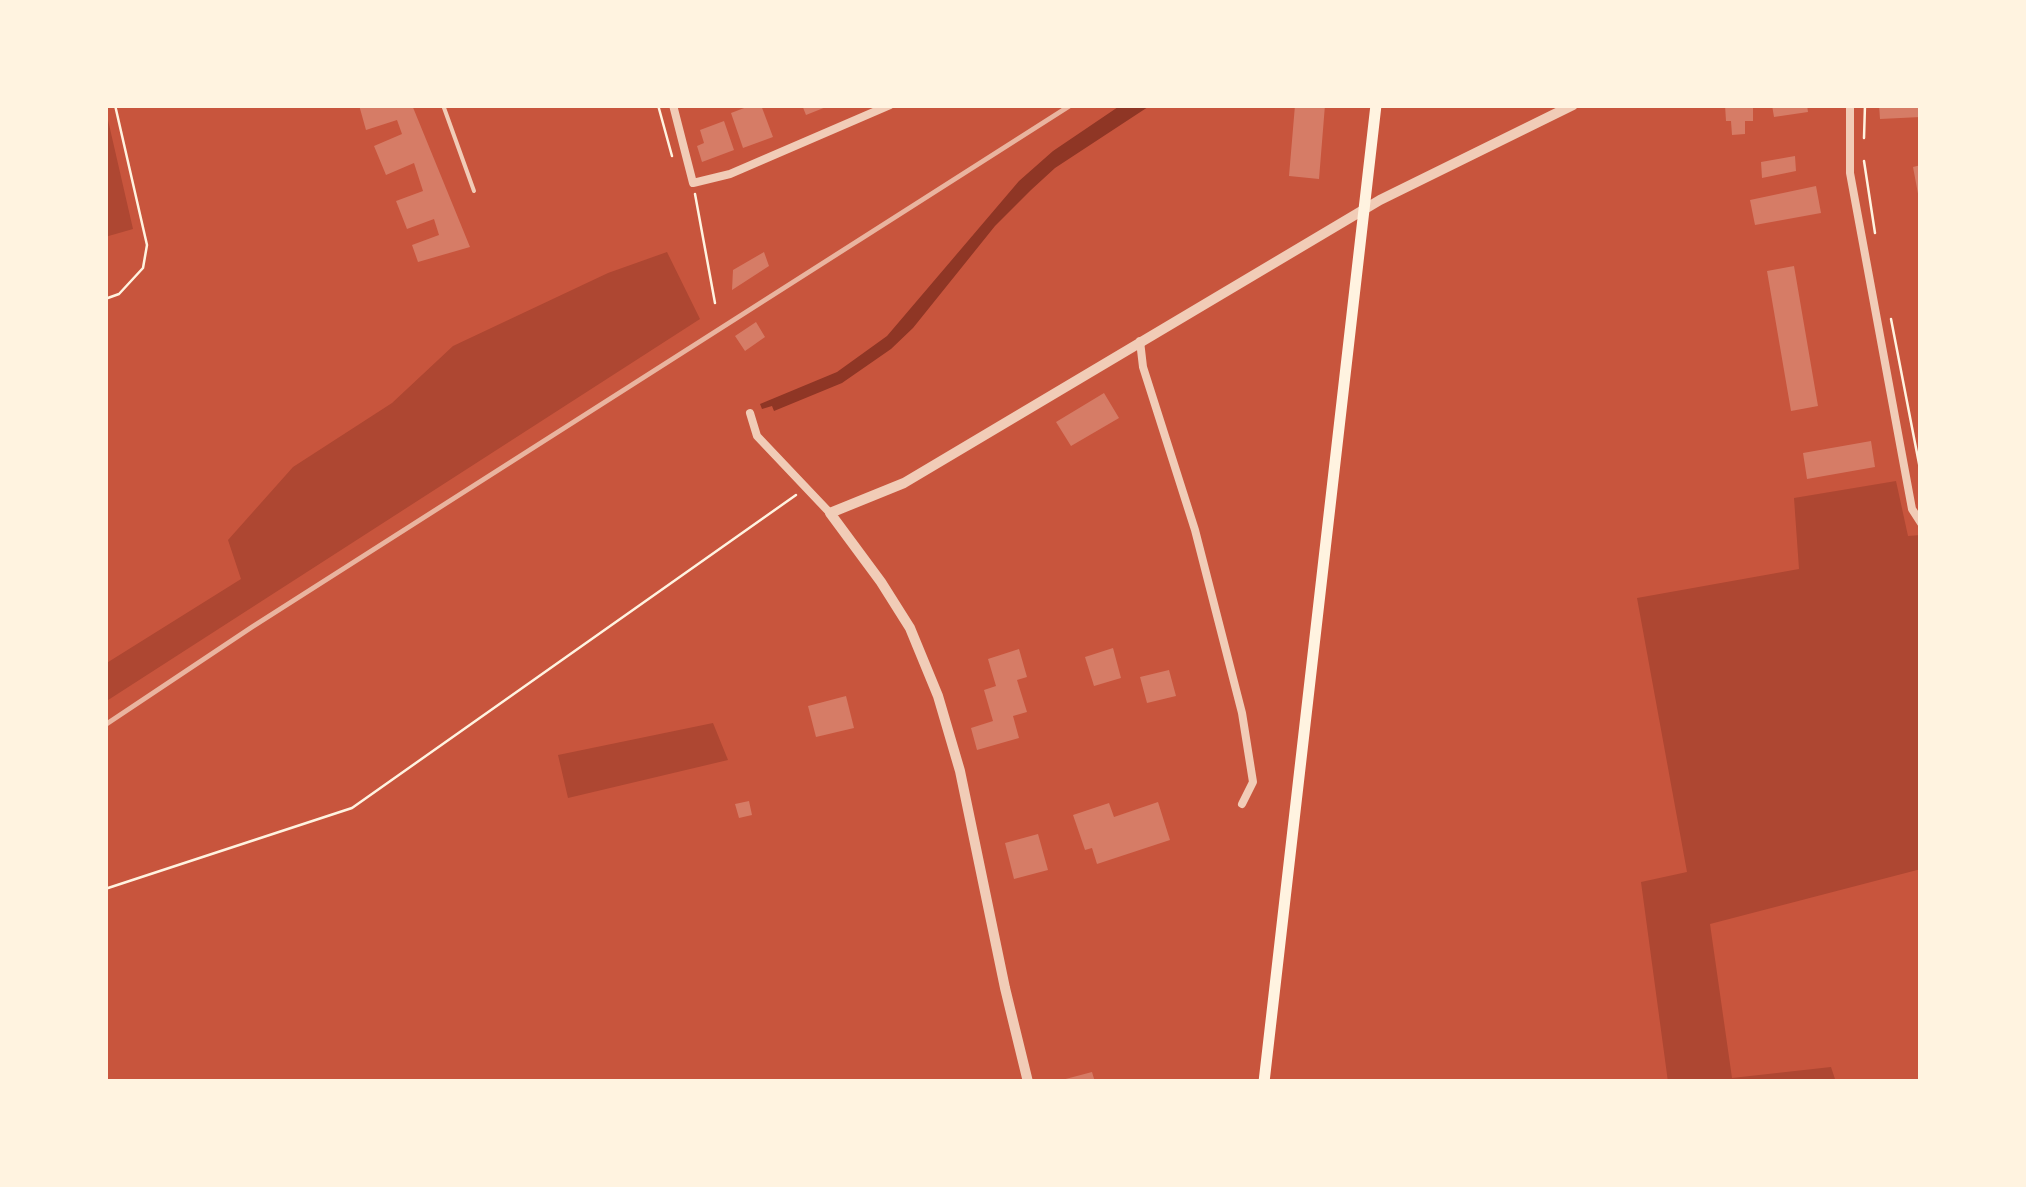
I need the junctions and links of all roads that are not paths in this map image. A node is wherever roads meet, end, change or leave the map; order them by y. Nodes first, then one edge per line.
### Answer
1 (443, 105) edge
2 (673, 105) edge
3 (890, 105) edge
4 (1376, 105) edge
5 (1573, 105) edge
6 (1850, 105) edge
7 (474, 190) dead end
8 (1140, 342) junction
9 (750, 412) dead end
10 (830, 513) junction
11 (1921, 522) edge
12 (1242, 804) dead end
13 (1028, 1082) edge
14 (1264, 1082) edge

1 - 7 lane
2 - 3 street
4 - 14 main road
5 - 8 street
6 - 11 street
8 - 10 street
8 - 12 street
9 - 10 street
10 - 13 street

